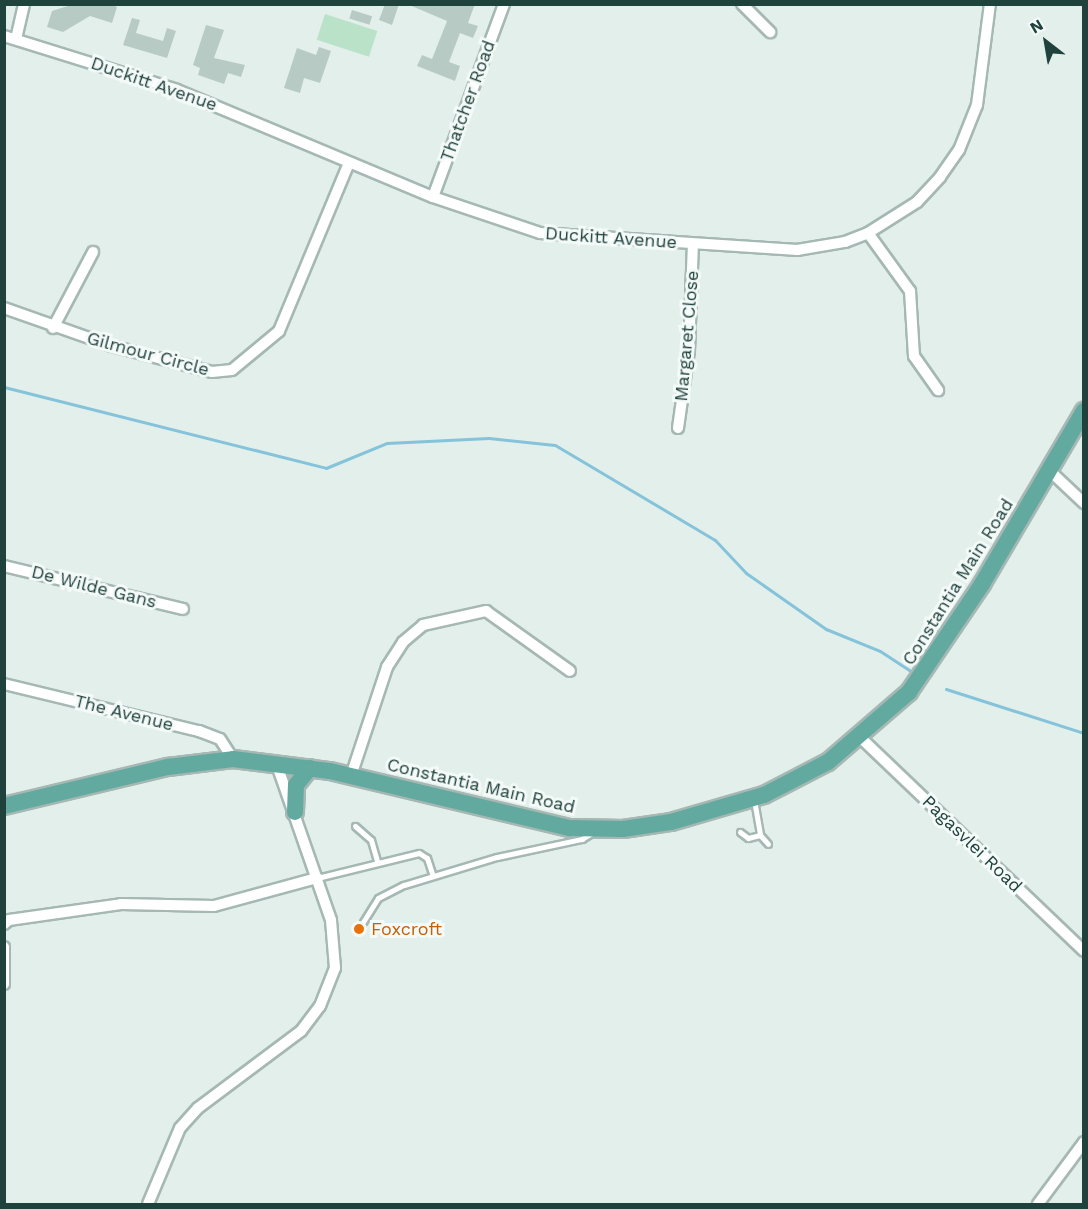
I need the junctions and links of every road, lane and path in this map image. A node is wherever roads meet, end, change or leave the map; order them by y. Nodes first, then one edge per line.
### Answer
1 (24, 4) edge
2 (504, 4) edge
3 (742, 4) edge
4 (990, 4) edge
5 (770, 32) dead end
6 (10, 38) edge
7 (350, 163) junction
8 (433, 197) junction
9 (868, 232) junction
10 (693, 244) junction
11 (93, 252) dead end
12 (4, 308) edge
13 (53, 328) junction
14 (938, 390) dead end
15 (1083, 411) edge
16 (678, 428) dead end
17 (1050, 471) junction
18 (1083, 503) edge
19 (4, 566) edge
20 (183, 609) dead end
21 (570, 671) dead end
22 (4, 684) edge
23 (861, 738) junction
24 (233, 759) junction
25 (276, 762) junction
26 (310, 768) junction
27 (351, 776) junction
28 (754, 798) junction
29 (4, 806) edge
30 (295, 812) junction
31 (355, 826) dead end
32 (596, 829) junction
33 (740, 832) dead end
34 (760, 835) junction
35 (768, 844) dead end
36 (377, 861) junction
37 (433, 876) junction
38 (317, 878) junction
39 (7, 922) edge
40 (363, 922) dead end
41 (4, 947) edge
42 (1083, 951) edge
43 (4, 984) edge
44 (1083, 1142) edge
45 (148, 1204) edge
46 (1038, 1204) edge

1 - 6 street
2 - 8 street, Thatcher Road
3 - 5 street
4 - 9 street, Duckitt Avenue
6 - 7 street, Duckitt Avenue
7 - 8 street, Duckitt Avenue
7 - 13 street, Gilmour Circle
8 - 10 street, Duckitt Avenue
9 - 10 street, Duckitt Avenue
9 - 14 street
10 - 16 street, Margaret Close
11 - 13 street
12 - 13 street, Gilmour Circle
15 - 17 main road, Constantia Main Road
17 - 18 street
17 - 23 main road, Constantia Main Road
19 - 20 street, De Wilde Gans
21 - 27 street
22 - 24 street, The Avenue
23 - 28 main road, Constantia Main Road
23 - 42 street, Pagasvlei Road
24 - 25 main road, Constantia Main Road
24 - 29 main road, Constantia Main Road
25 - 26 main road, Constantia Main Road
25 - 30 street
26 - 27 main road, Constantia Main Road
26 - 30 main road
27 - 32 main road, Constantia Main Road
28 - 32 main road, Constantia Main Road
28 - 34 lane
30 - 38 street
31 - 36 lane
32 - 37 lane
33 - 34 lane
34 - 35 lane
36 - 37 lane
36 - 38 lane
37 - 40 lane
38 - 39 street
38 - 45 street
41 - 43 street
44 - 46 street

